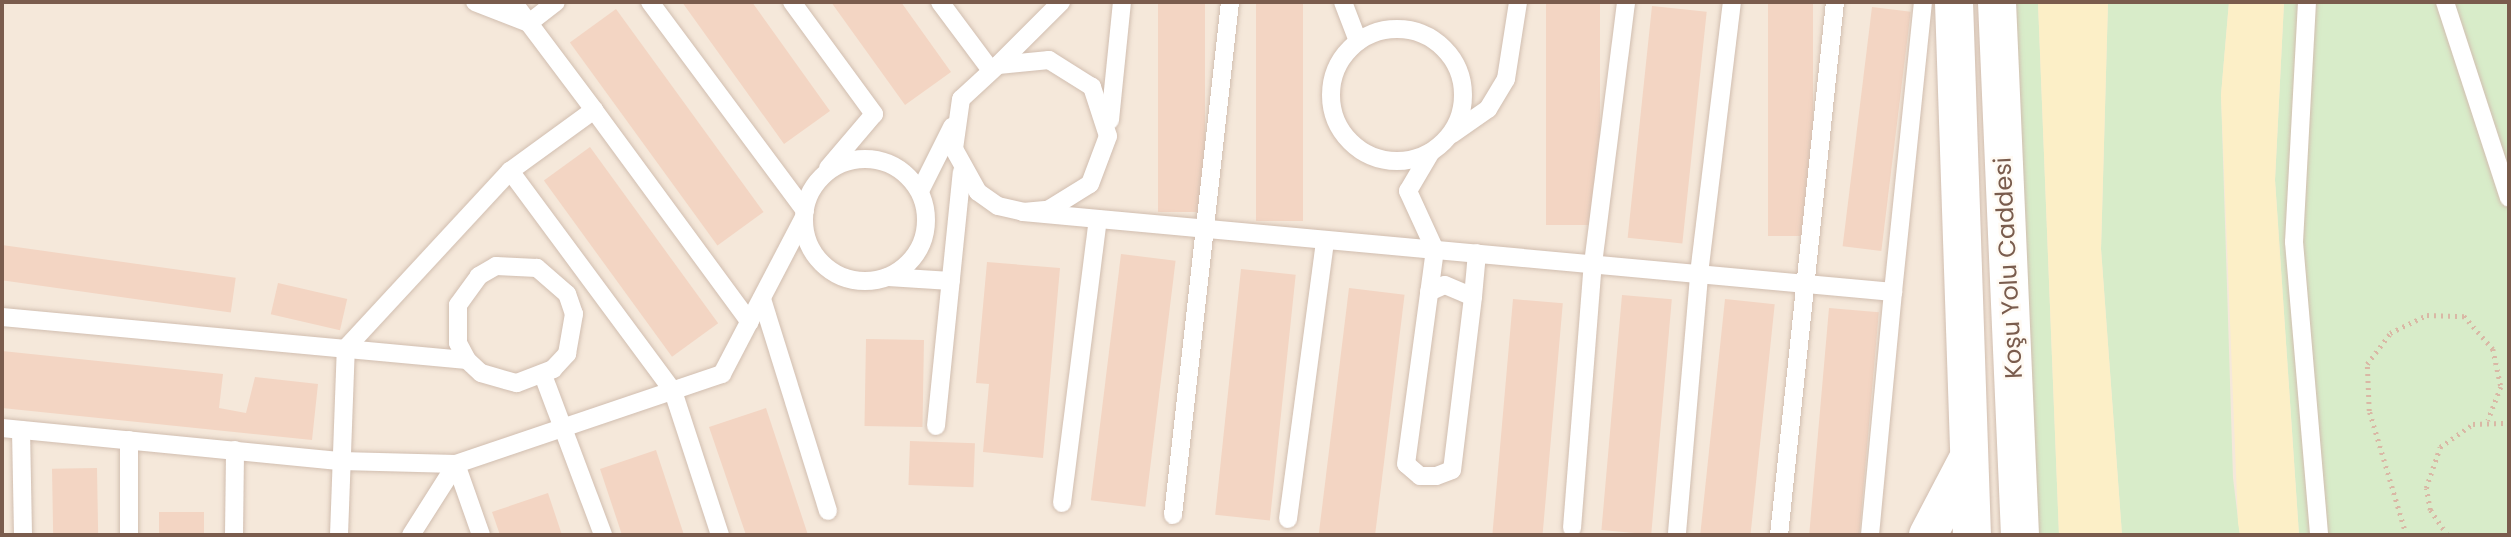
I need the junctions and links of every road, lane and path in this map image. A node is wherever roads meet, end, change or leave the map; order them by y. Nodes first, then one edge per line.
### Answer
1 (475, 2) edge
2 (513, 2) edge
3 (556, 2) edge
4 (650, 2) edge
5 (792, 2) edge
6 (940, 2) edge
7 (1122, 2) edge
8 (1230, 2) edge
9 (1343, 2) edge
10 (1518, 2) edge
11 (1626, 2) edge
12 (1732, 2) edge
13 (1835, 2) edge
14 (1923, 2) edge
15 (1954, 2) edge
16 (1997, 2) edge
17 (2307, 2) edge
18 (2445, 2) edge
19 (1052, 5) edge
20 (528, 23) junction
21 (1358, 41) junction
22 (994, 67) junction
23 (594, 110) junction
24 (954, 124) junction
25 (1108, 136) junction
26 (1448, 137) junction
27 (1431, 152) junction
28 (510, 171) junction
29 (962, 172) junction
30 (817, 181) junction
31 (920, 191) junction
32 (2509, 198) edge
33 (1023, 212) junction
34 (804, 215) junction
35 (1098, 219) junction
36 (1209, 229) junction
37 (1325, 240) junction
38 (1435, 250) junction
39 (1477, 253) junction
40 (1593, 264) junction
41 (1699, 274) junction
42 (888, 277) junction
43 (590, 279) junction
44 (951, 281) junction
45 (1803, 283) junction
46 (1429, 292) junction
47 (1893, 292) junction
48 (568, 294) junction
49 (1473, 297) junction
50 (762, 299) junction
51 (2, 317) edge
52 (750, 322) junction
53 (346, 348) junction
54 (467, 360) junction
55 (543, 375) junction
56 (673, 391) junction
57 (2488, 421) junction
58 (2509, 423) edge
59 (936, 426) dead end
60 (2, 428) edge
61 (564, 428) junction
62 (21, 430) junction
63 (130, 440) junction
64 (235, 450) junction
65 (1970, 455) junction
66 (341, 461) junction
67 (456, 464) junction
68 (1062, 503) dead end
69 (828, 511) dead end
70 (1173, 516) dead end
71 (1288, 519) dead end
72 (1572, 528) dead end
73 (1678, 533) dead end
74 (23, 535) edge
75 (129, 535) edge
76 (234, 535) edge
77 (339, 535) edge
78 (411, 535) edge
79 (481, 535) edge
80 (603, 535) edge
81 (720, 535) edge
82 (1779, 535) edge
83 (1870, 535) edge
84 (1927, 535) edge
85 (1972, 535) edge
86 (2020, 535) edge
87 (2319, 535) edge
88 (2406, 535) edge
89 (2447, 535) edge

1 - 20 lane
2 - 20 lane
3 - 20 lane
4 - 34 lane
5 - 30 lane
6 - 22 lane
7 - 25 lane
8 - 36 lane
9 - 21 lane
10 - 26 lane
11 - 40 lane
12 - 41 lane
13 - 45 lane
14 - 47 lane
15 - 65 main road, Koşu Yolu Caddesi
16 - 86 main road, Koşu Yolu Caddesi
17 - 87 lane
18 - 32 lane
19 - 22 lane
20 - 23 lane
21 - 26 lane
21 - 27 lane
22 - 24 lane
22 - 25 lane
23 - 28 lane
23 - 52 lane
24 - 29 lane
24 - 31 lane
25 - 33 lane
26 - 27 lane
27 - 38 lane
28 - 43 lane
28 - 53 lane
29 - 33 lane
29 - 44 lane
30 - 31 lane
30 - 34 lane
31 - 42 lane
33 - 35 lane
34 - 42 lane
34 - 50 lane
35 - 36 lane
35 - 68 lane
36 - 37 lane
36 - 70 lane
37 - 38 lane
37 - 71 lane
38 - 39 lane
38 - 46 lane
39 - 40 lane
39 - 49 lane
40 - 41 lane
40 - 72 lane
41 - 45 lane
41 - 73 lane
42 - 44 lane
43 - 48 lane
43 - 56 lane
44 - 59 lane
45 - 47 lane
45 - 82 lane
46 - 49 lane
46 - 49 lane
47 - 83 lane
48 - 54 lane
48 - 55 lane
50 - 52 lane
50 - 69 lane
51 - 53 lane
52 - 56 lane
53 - 54 lane
53 - 66 lane
54 - 55 lane
55 - 61 lane
56 - 61 lane
56 - 81 lane
57 - 58 path
57 - 88 path
57 - 89 path
60 - 62 lane
61 - 67 lane
61 - 80 lane
62 - 63 lane
62 - 74 lane
63 - 64 lane
63 - 75 lane
64 - 66 lane
64 - 76 lane
65 - 84 main road
65 - 85 main road, Koşu Yolu Caddesi
66 - 67 lane
66 - 77 lane
67 - 78 lane
67 - 79 lane

